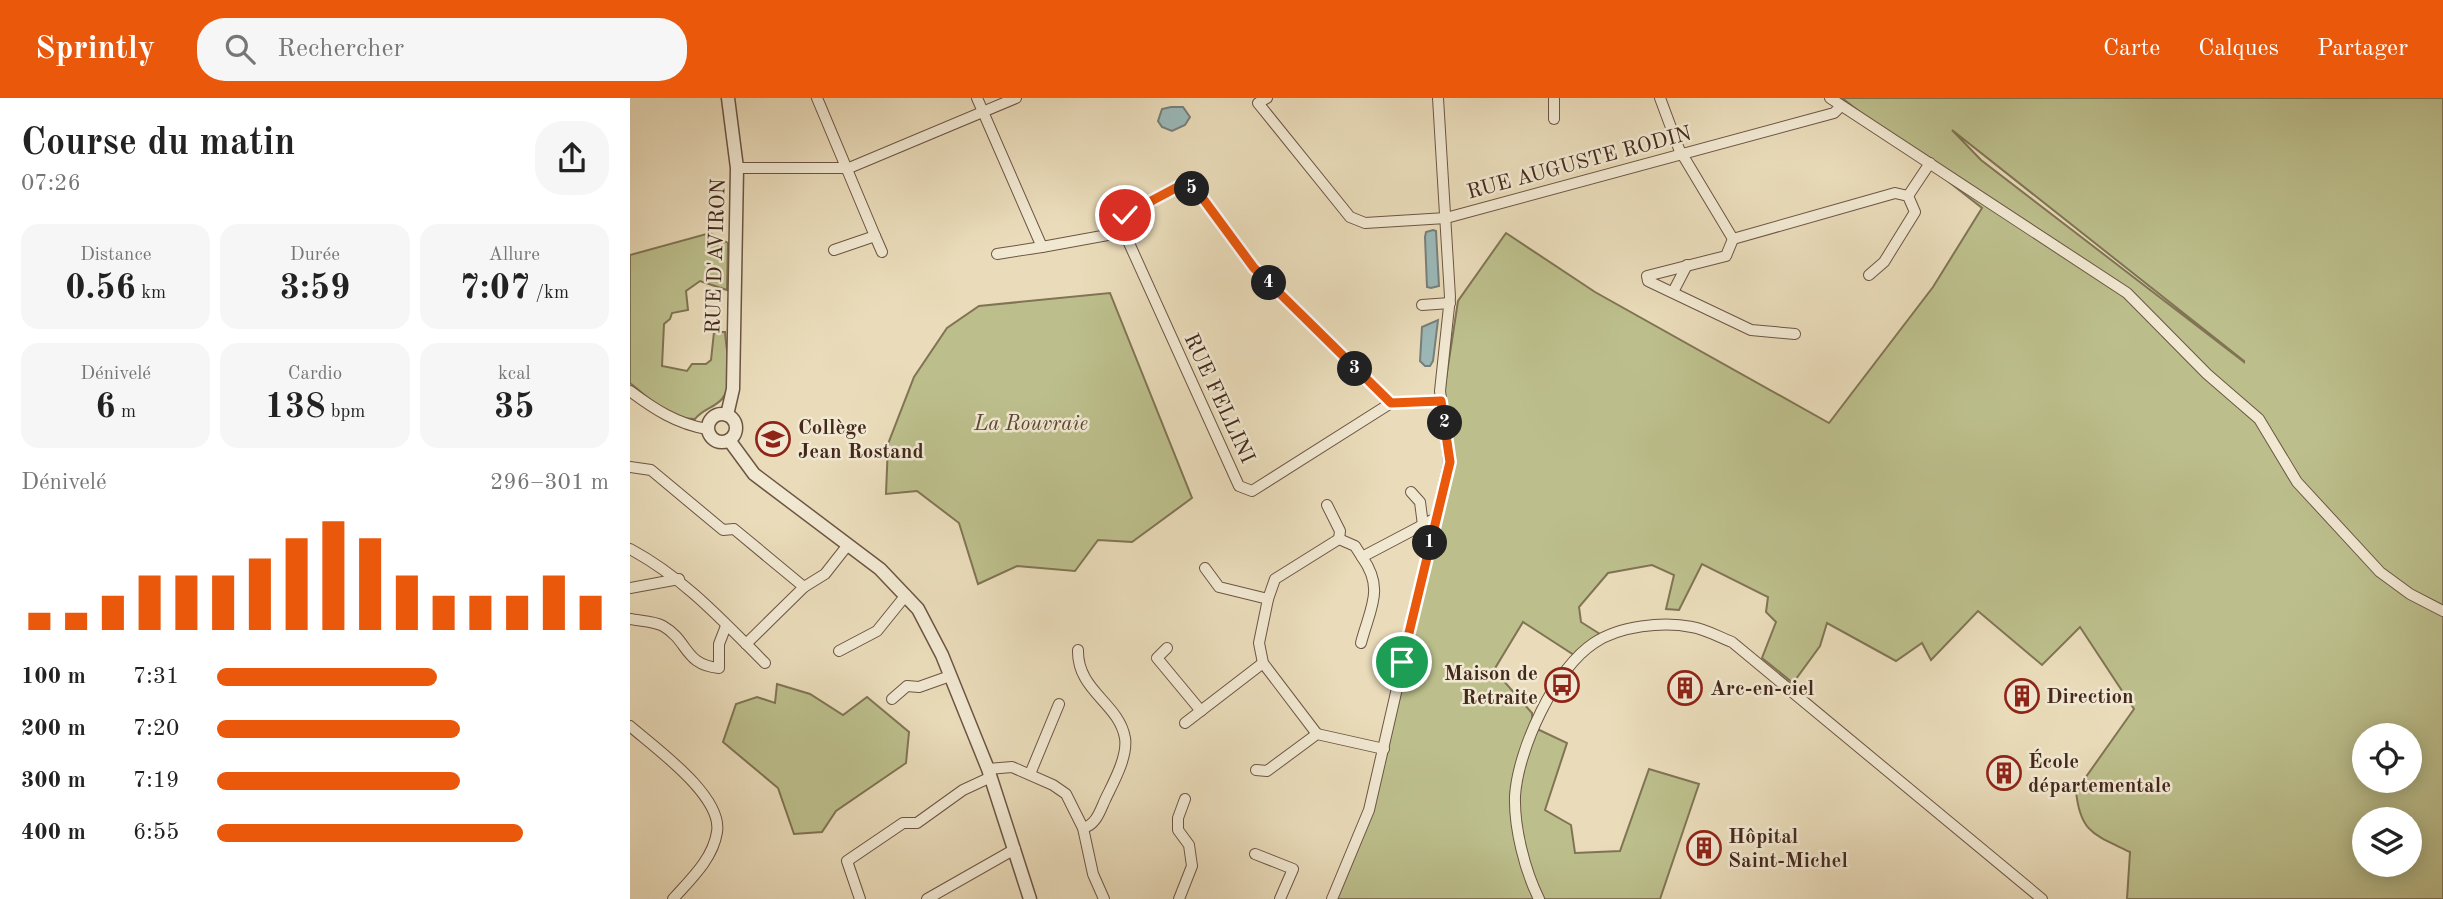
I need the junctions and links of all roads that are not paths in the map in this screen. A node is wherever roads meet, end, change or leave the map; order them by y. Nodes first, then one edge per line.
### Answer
1 (728, 98) edge
2 (817, 98) edge
3 (977, 98) edge
4 (1016, 98) edge
5 (1267, 98) edge
6 (1438, 98) edge
7 (1554, 98) edge
8 (1660, 98) edge
9 (1829, 98) edge
10 (1841, 106) junction
11 (984, 111) junction
12 (1555, 119) dead end
13 (1683, 154) junction
14 (1930, 163) junction
15 (737, 168) junction
16 (849, 168) junction
17 (1908, 197) junction
18 (1446, 218) junction
19 (1124, 232) junction
20 (875, 236) junction
21 (1733, 239) junction
22 (1042, 247) junction
23 (834, 250) dead end
24 (882, 252) dead end
25 (997, 254) dead end
26 (1687, 265) junction
27 (1869, 275) dead end
28 (1673, 292) junction
29 (1450, 303) junction
30 (1422, 305) dead end
31 (1796, 334) dead end
32 (630, 391) edge
33 (1441, 401) junction
34 (1391, 403) junction
35 (727, 415) junction
36 (707, 429) junction
37 (729, 440) junction
38 (630, 467) edge
39 (1412, 492) dead end
40 (1327, 505) dead end
41 (1436, 518) junction
42 (1423, 525) junction
43 (1339, 539) junction
44 (847, 546) junction
45 (630, 550) edge
46 (1363, 557) junction
47 (1205, 568) dead end
48 (680, 579) junction
49 (804, 587) junction
50 (630, 589) edge
51 (906, 595) junction
52 (1268, 599) junction
53 (2443, 611) edge
54 (630, 619) edge
55 (726, 626) junction
56 (1360, 643) dead end
57 (746, 644) junction
58 (1167, 648) dead end
59 (1078, 650) dead end
60 (839, 651) dead end
61 (765, 663) dead end
62 (1263, 663) junction
63 (950, 676) junction
64 (892, 699) dead end
65 (1059, 704) dead end
66 (1200, 711) junction
67 (1185, 723) dead end
68 (630, 726) edge
69 (1317, 734) junction
70 (1384, 749) junction
71 (1256, 770) dead end
72 (990, 773) junction
73 (1030, 774) junction
74 (1185, 799) dead end
75 (1083, 828) junction
76 (1015, 849) junction
77 (1255, 854) dead end
78 (673, 899) edge
79 (860, 899) edge
80 (927, 899) edge
81 (1030, 899) edge
82 (1104, 899) edge
83 (1179, 899) edge
84 (1280, 899) edge
85 (1332, 899) edge
86 (1539, 899) edge
87 (2042, 899) edge

1 - 15 street, RUE D'AVIRON
2 - 16 street
3 - 11 street
4 - 11 street
5 - 18 street, RUE AUGUSTE RODIN
6 - 18 street
7 - 12 street
8 - 13 street
9 - 10 street
10 - 13 street, RUE AUGUSTE RODIN
10 - 14 street
11 - 16 street
11 - 22 street
13 - 18 street, RUE AUGUSTE RODIN
13 - 21 street
14 - 17 street
14 - 53 street
15 - 16 street
15 - 35 street, RUE D'AVIRON
16 - 20 street
17 - 21 street
17 - 27 street
18 - 29 street
19 - 22 street
19 - 34 street
19 - 34 street, RUE FELLINI
20 - 23 street
20 - 24 street
21 - 26 street
22 - 25 street
26 - 28 street
26 - 28 street
28 - 31 street
29 - 30 street
29 - 33 street
32 - 36 street
33 - 34 street
33 - 41 street
35 - 36 street
35 - 37 street
36 - 37 street
37 - 44 street
38 - 49 street
39 - 42 street
40 - 43 street
41 - 42 street
41 - 70 street
42 - 46 street
43 - 46 street
43 - 52 street
44 - 49 street
44 - 51 street
45 - 48 street
46 - 56 street
47 - 52 street
48 - 50 street
48 - 55 street
49 - 57 street
51 - 60 street
51 - 63 street
52 - 62 street
54 - 55 street
55 - 57 street
57 - 61 street
58 - 66 street
59 - 75 street
62 - 66 street
62 - 69 street
63 - 64 street
63 - 72 street
65 - 73 street
66 - 67 street
68 - 78 street
69 - 70 street
69 - 71 street
70 - 85 street
72 - 73 street
72 - 76 street
72 - 79 street
73 - 75 street
74 - 83 street
75 - 82 street
76 - 80 street
76 - 81 street
77 - 84 street
86 - 87 street

